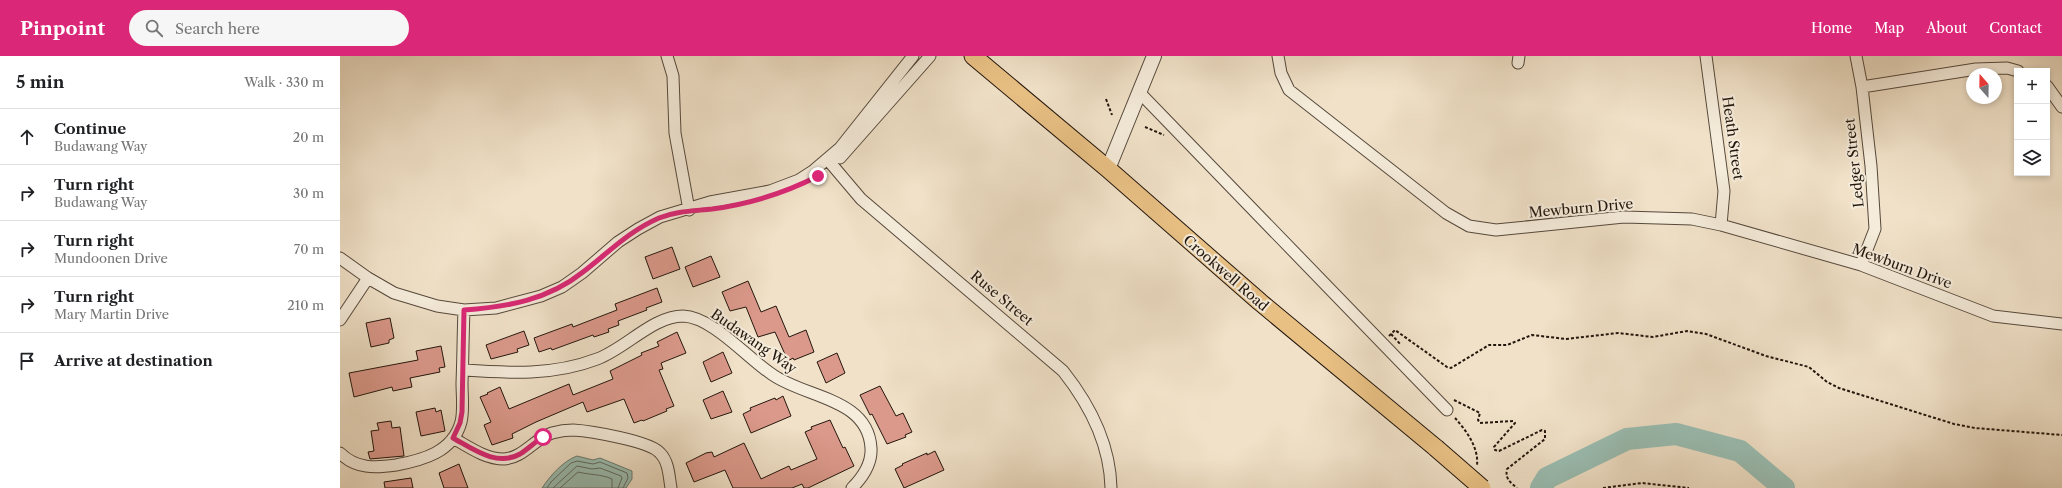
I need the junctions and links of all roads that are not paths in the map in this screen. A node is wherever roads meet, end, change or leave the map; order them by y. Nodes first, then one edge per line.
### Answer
1 (668, 56) edge
2 (913, 56) edge
3 (930, 56) edge
4 (972, 56) edge
5 (1154, 56) edge
6 (1278, 56) edge
7 (1706, 56) edge
8 (1856, 56) edge
9 (2014, 70) edge
10 (1862, 87) junction
11 (2050, 90) edge
12 (1140, 93) junction
13 (2062, 107) edge
14 (830, 163) junction
15 (1108, 169) junction
16 (689, 210) junction
17 (1721, 225) junction
18 (340, 258) edge
19 (1861, 265) junction
20 (368, 278) junction
21 (464, 310) junction
22 (340, 320) edge
23 (2062, 324) edge
24 (463, 370) junction
25 (1447, 410) road end
26 (453, 438) junction
27 (342, 459) edge
28 (671, 488) edge
29 (852, 488) edge
30 (1111, 488) edge
31 (1482, 488) edge

1 - 16 street
2 - 14 street
3 - 14 street
4 - 15 main road, Crookwell Road
5 - 12 street
6 - 17 street, Mewburn Drive
7 - 17 street, Heath Street
8 - 10 street, Ledger Street
9 - 10 street
10 - 19 street, Ledger Street
11 - 13 street
12 - 15 street
12 - 25 street
14 - 16 street
14 - 30 street, Ruse Street
15 - 31 main road, Crookwell Road, bridge
16 - 21 street
17 - 19 street, Mewburn Drive
18 - 20 street
19 - 23 street, Mewburn Drive
20 - 21 street
20 - 22 street
21 - 24 street
24 - 26 street
24 - 29 street, Budawang Way
26 - 27 street
26 - 28 street

